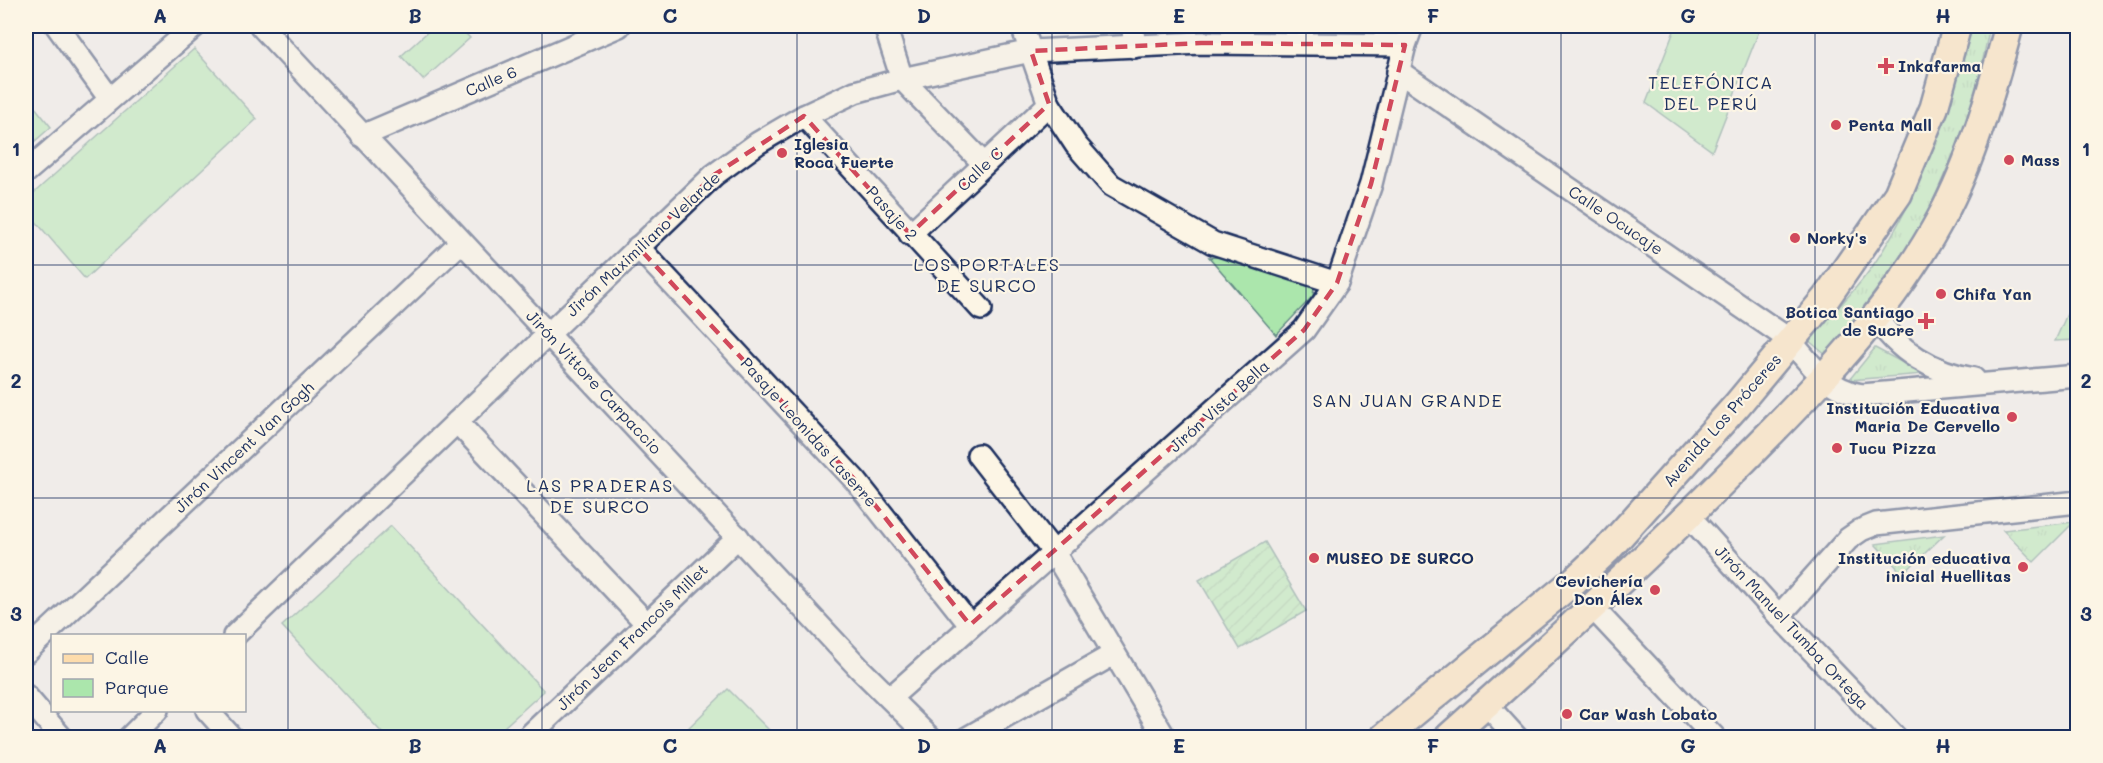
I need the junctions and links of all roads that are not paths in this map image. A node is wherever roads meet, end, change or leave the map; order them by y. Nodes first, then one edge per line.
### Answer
1 (57, 26) edge
2 (195, 26) edge
3 (261, 26) edge
4 (619, 26) edge
5 (885, 26) edge
6 (1022, 26) edge
7 (1133, 26) edge
8 (1956, 26) edge
9 (2009, 26) edge
10 (1408, 35) edge
11 (1134, 47) junction
12 (1031, 51) junction
13 (1398, 71) junction
14 (902, 78) junction
15 (110, 99) junction
16 (1049, 104) junction
17 (804, 116) junction
18 (362, 136) junction
19 (984, 164) junction
20 (26, 172) edge
21 (910, 234) junction
22 (461, 242) junction
23 (638, 247) junction
24 (1337, 283) junction
25 (981, 309) dead end
26 (1876, 316) junction
27 (549, 333) junction
28 (1791, 340) junction
29 (2078, 376) edge
30 (1825, 379) junction
31 (1995, 382) junction
32 (457, 422) junction
33 (978, 455) dead end
34 (2078, 502) edge
35 (1689, 516) junction
36 (738, 537) junction
37 (1055, 554) junction
38 (1592, 607) junction
39 (1779, 616) junction
40 (647, 624) junction
41 (970, 625) junction
42 (236, 634) edge
43 (26, 652) edge
44 (1114, 654) junction
45 (26, 696) edge
46 (890, 698) junction
47 (1487, 705) junction
48 (156, 712) edge
49 (208, 712) edge
50 (62, 738) edge
51 (129, 738) edge
52 (232, 738) edge
53 (527, 738) edge
54 (930, 738) edge
55 (967, 738) edge
56 (1165, 738) edge
57 (1383, 738) edge
58 (1448, 738) edge
59 (1517, 738) edge
60 (1715, 738) edge
61 (1896, 738) edge

1 - 15 street
2 - 15 street
3 - 18 street, Jirón Vittore Carpaccio
4 - 18 street, Calle 6
5 - 14 street
6 - 12 street
7 - 11 street
8 - 28 main road, Avenida Los Próceres
9 - 26 main road
10 - 11 street, Jirón Maximiliano Velarde
10 - 13 street, Jirón Vista Bella
11 - 12 street, Jirón Maximiliano Velarde
12 - 14 street, Jirón Maximiliano Velarde
12 - 16 street
13 - 24 street, Jirón Vista Bella
13 - 28 street, Calle Ocucaje
14 - 17 street, Jirón Maximiliano Velarde
14 - 19 street
15 - 20 street
16 - 19 street, Calle C
16 - 24 street
17 - 21 street, Pasaje 2
17 - 23 street, Jirón Maximiliano Velarde
18 - 22 street, Jirón Vittore Carpaccio
19 - 21 street, Calle C
21 - 25 street, Pasaje 2
22 - 27 street, Jirón Vittore Carpaccio
22 - 43 street, Jirón Vincent Van Gogh
23 - 27 street, Jirón Maximiliano Velarde
23 - 41 street, Pasaje Leonidas Laserre
24 - 37 street, Jirón Vista Bella
26 - 30 main road
26 - 31 street
27 - 32 street, Jirón Maximiliano Velarde
27 - 36 street, Jirón Vittore Carpaccio
28 - 30 street, Calle Ocucaje
28 - 57 main road, Avenida Los Próceres
29 - 31 street
30 - 31 street
30 - 35 main road
32 - 40 street
32 - 42 street, Jirón Maximiliano Velarde
33 - 37 street
34 - 39 street
35 - 38 main road
35 - 39 street, Jirón Manuel Tumba Ortega
36 - 40 street, Jirón Jean Francois Millet
36 - 46 street, Jirón Vittore Carpaccio
37 - 41 street, Jirón Vista Bella
37 - 44 street
38 - 47 main road
38 - 60 street
39 - 61 street, Jirón Manuel Tumba Ortega
40 - 53 street, Jirón Jean Francois Millet
41 - 46 street, Jirón Vista Bella
44 - 55 street
44 - 56 street
45 - 50 street
46 - 54 street, Jirón Vittore Carpaccio
47 - 58 main road
47 - 59 street
48 - 51 street
49 - 52 street

